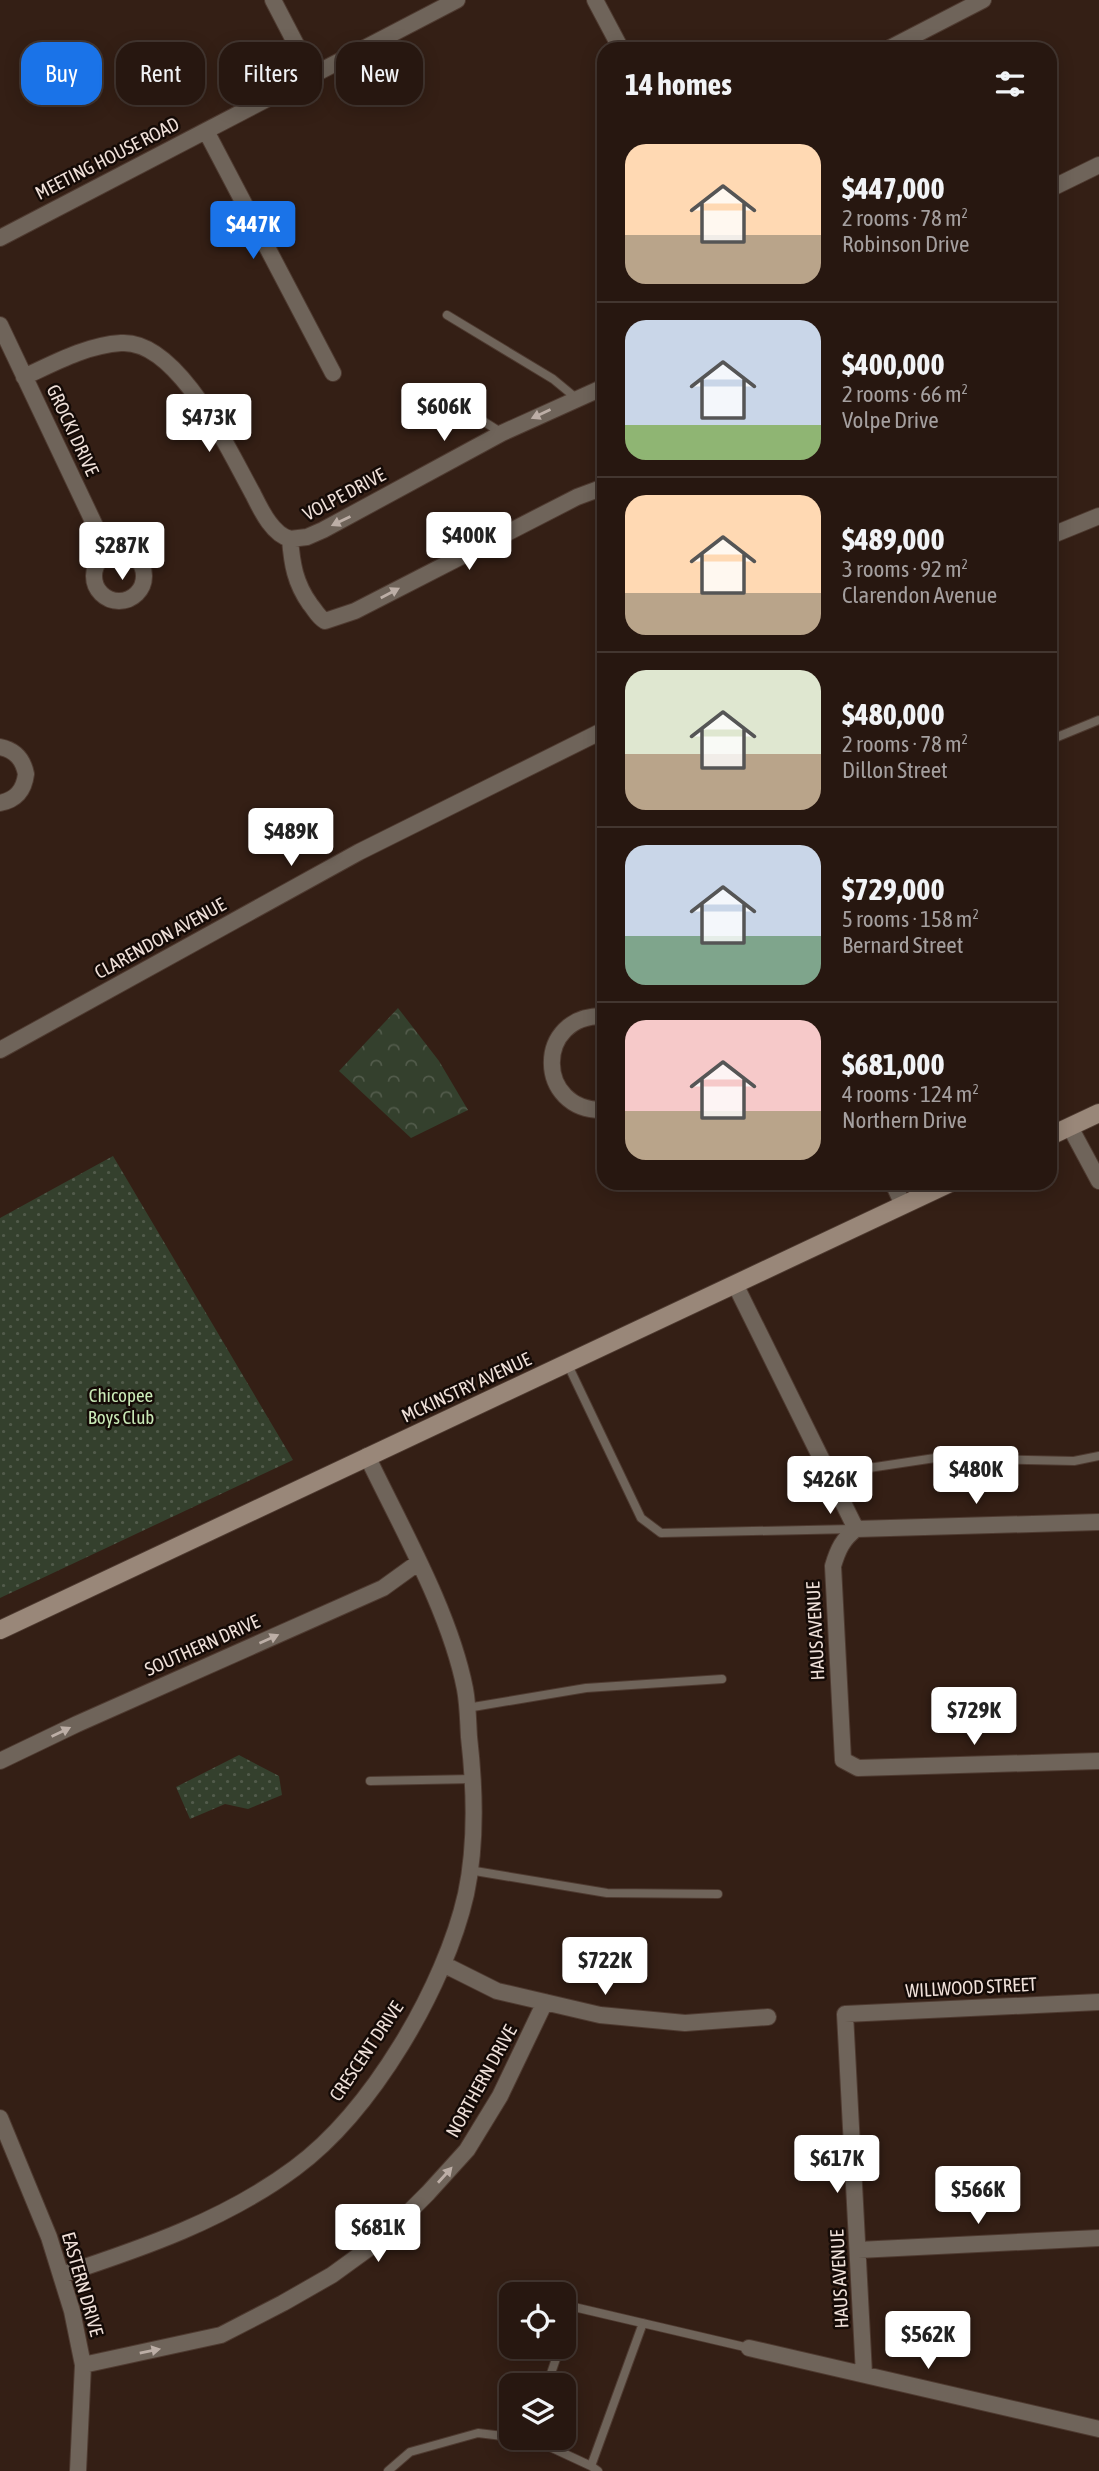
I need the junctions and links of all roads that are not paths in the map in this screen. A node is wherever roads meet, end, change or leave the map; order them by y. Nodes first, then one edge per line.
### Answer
1 (273, 0) edge
2 (457, 0) edge
3 (595, 0) edge
4 (983, 0) edge
5 (295, 42) edge
6 (617, 42) edge
7 (902, 42) edge
8 (322, 70) edge
9 (256, 105) edge
10 (206, 131) junction
11 (1099, 165) edge
12 (1057, 185) edge
13 (0, 238) edge
14 (447, 315) dead end
15 (0, 325) edge
16 (333, 373) dead end
17 (24, 377) junction
18 (597, 390) edge
19 (576, 398) junction
20 (459, 406) dead end
21 (502, 433) junction
22 (597, 490) edge
23 (1099, 516) edge
24 (1057, 533) edge
25 (290, 539) junction
26 (108, 553) dead end
27 (1099, 720) edge
28 (597, 733) edge
29 (1057, 737) edge
30 (0, 747) edge
31 (0, 803) edge
32 (597, 1017) edge
33 (0, 1051) edge
34 (597, 1110) edge
35 (1099, 1113) edge
36 (1070, 1127) junction
37 (1057, 1133) edge
38 (1099, 1181) edge
39 (896, 1190) edge
40 (935, 1190) edge
41 (903, 1205) junction
42 (734, 1284) junction
43 (567, 1362) junction
44 (367, 1456) junction
45 (1099, 1456) edge
46 (829, 1474) junction
47 (1099, 1522) edge
48 (856, 1529) junction
49 (419, 1562) junction
50 (0, 1630) edge
51 (722, 1679) dead end
52 (467, 1708) junction
53 (0, 1761) edge
54 (1099, 1762) edge
55 (473, 1779) junction
56 (370, 1781) dead end
57 (469, 1870) junction
58 (718, 1894) dead end
59 (443, 1964) junction
60 (545, 2002) junction
61 (1099, 2002) edge
62 (845, 2014) joint
63 (768, 2017) dead end
64 (0, 2118) edge
65 (1099, 2238) edge
66 (858, 2250) junction
67 (61, 2275) junction
68 (576, 2307) edge
69 (643, 2323) junction
70 (749, 2348) joint
71 (83, 2365) junction
72 (864, 2374) junction
73 (1099, 2429) edge
74 (499, 2435) edge
75 (556, 2450) edge
76 (595, 2468) edge
77 (78, 2471) edge
78 (388, 2471) edge

1 - 5 street
2 - 8 street, MEETING HOUSE ROAD
3 - 6 street
4 - 7 street
9 - 10 street, MEETING HOUSE ROAD
10 - 13 street, MEETING HOUSE ROAD
10 - 16 street
11 - 12 street
14 - 19 lane
15 - 17 street, GROCKI DRIVE
17 - 25 street, VOLPE DRIVE
17 - 26 street, GROCKI DRIVE
18 - 19 street, VOLPE DRIVE
19 -> 21 street, VOLPE DRIVE
20 - 21 lane
21 -> 25 street, VOLPE DRIVE
25 -> 22 street, VOLPE DRIVE
23 - 24 street
27 - 29 lane
28 - 33 street, CLARENDON AVENUE
30 - 31 street
32 - 34 street
35 - 36 street
36 - 37 street
36 - 38 street
39 - 41 street
40 - 41 street, MCKINSTRY AVENUE
41 - 42 street, MCKINSTRY AVENUE
42 - 43 street, MCKINSTRY AVENUE
42 - 46 street
43 - 44 street, MCKINSTRY AVENUE
43 - 48 lane
44 - 49 street, CRESCENT DRIVE
44 - 50 street, MCKINSTRY AVENUE
45 - 46 lane
46 - 48 street
47 - 48 street
48 - 54 street, HAUS AVENUE
49 - 52 street, CRESCENT DRIVE
53 -> 49 street, SOUTHERN DRIVE
51 - 52 lane
52 - 55 street, CRESCENT DRIVE
55 - 56 lane
55 - 57 street, CRESCENT DRIVE
57 - 58 lane
57 - 59 street, CRESCENT DRIVE
59 - 60 street
59 - 67 street, CRESCENT DRIVE
60 - 63 street
71 -> 60 street, NORTHERN DRIVE
61 - 62 street, WILLWOOD STREET
62 - 66 street, HAUS AVENUE
64 - 67 street, EASTERN DRIVE
65 - 66 street
66 - 72 street, HAUS AVENUE
67 - 71 street, EASTERN DRIVE
68 - 69 lane
69 - 70 lane
69 - 76 lane
70 - 72 street
71 - 77 street, EASTERN DRIVE
72 - 73 street
74 - 78 lane
75 - 76 lane

